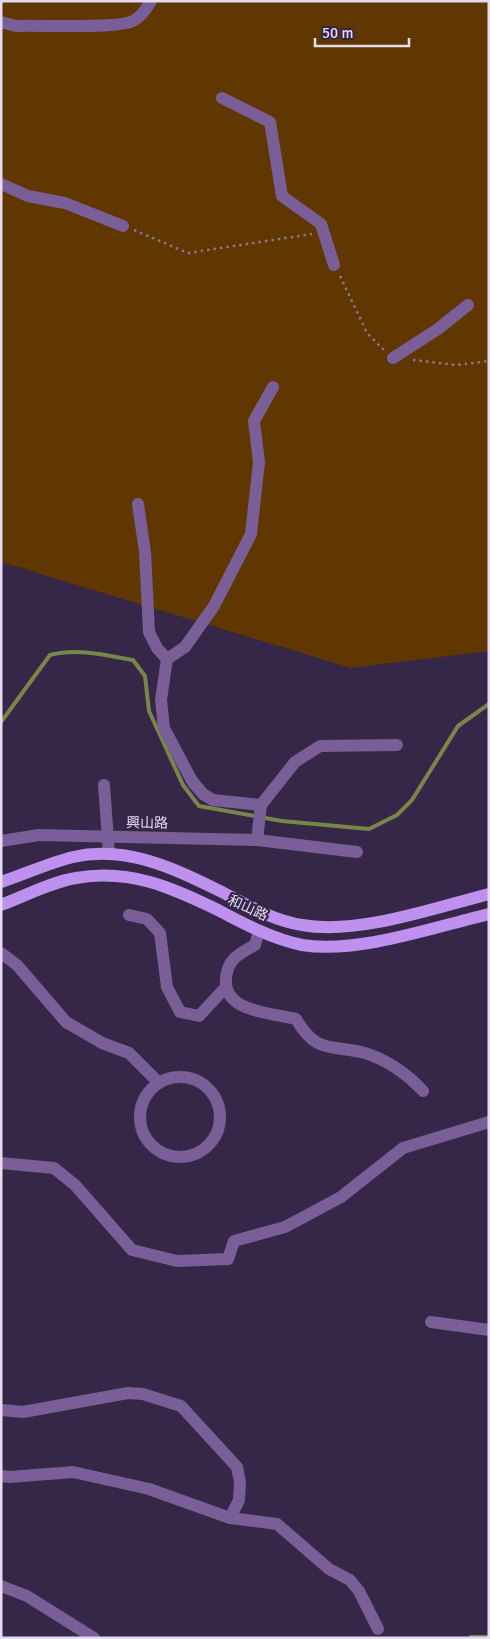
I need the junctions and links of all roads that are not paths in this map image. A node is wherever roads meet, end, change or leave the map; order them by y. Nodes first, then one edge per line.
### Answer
1 (151, 1) edge
2 (1, 22) edge
3 (222, 98) dead end
4 (1, 184) edge
5 (123, 226) road end
6 (334, 264) road end
7 (468, 305) dead end
8 (393, 358) road end
9 (273, 387) dead end
10 (138, 504) dead end
11 (168, 660) junction
12 (397, 745) dead end
13 (104, 785) dead end
14 (261, 805) junction
15 (108, 837) junction
16 (257, 840) junction
17 (1, 841) edge
18 (357, 852) dead end
19 (109, 854) junction
20 (1, 882) edge
21 (489, 894) edge
22 (1, 905) edge
23 (489, 914) edge
24 (129, 916) dead end
25 (259, 931) junction
26 (1, 953) edge
27 (225, 988) junction
28 (159, 1083) junction
29 (423, 1091) dead end
30 (489, 1122) edge
31 (1, 1163) edge
32 (431, 1322) dead end
33 (489, 1330) edge
34 (1, 1410) edge
35 (1, 1476) edge
36 (230, 1518) junction
37 (1, 1586) edge
38 (378, 1629) dead end
39 (94, 1638) edge

1 - 2 street
3 - 6 street
4 - 5 street
7 - 8 street
9 - 11 street
10 - 11 street
11 - 14 street
12 - 14 street
13 - 15 street
14 - 16 street
15 - 16 street, 興山路
15 - 17 street, 興山路
15 - 19 street
16 - 18 street, 興山路
19 - 20 main road, 和山路
19 - 21 main road, 和山路
22 - 25 main road, 和山路
23 - 25 main road, 和山路
24 - 27 street
25 - 27 street
26 - 28 street
27 - 29 street
28 - 28 street
30 - 31 street
32 - 33 street
34 - 36 street
35 - 36 street
36 - 38 street
37 - 39 street

